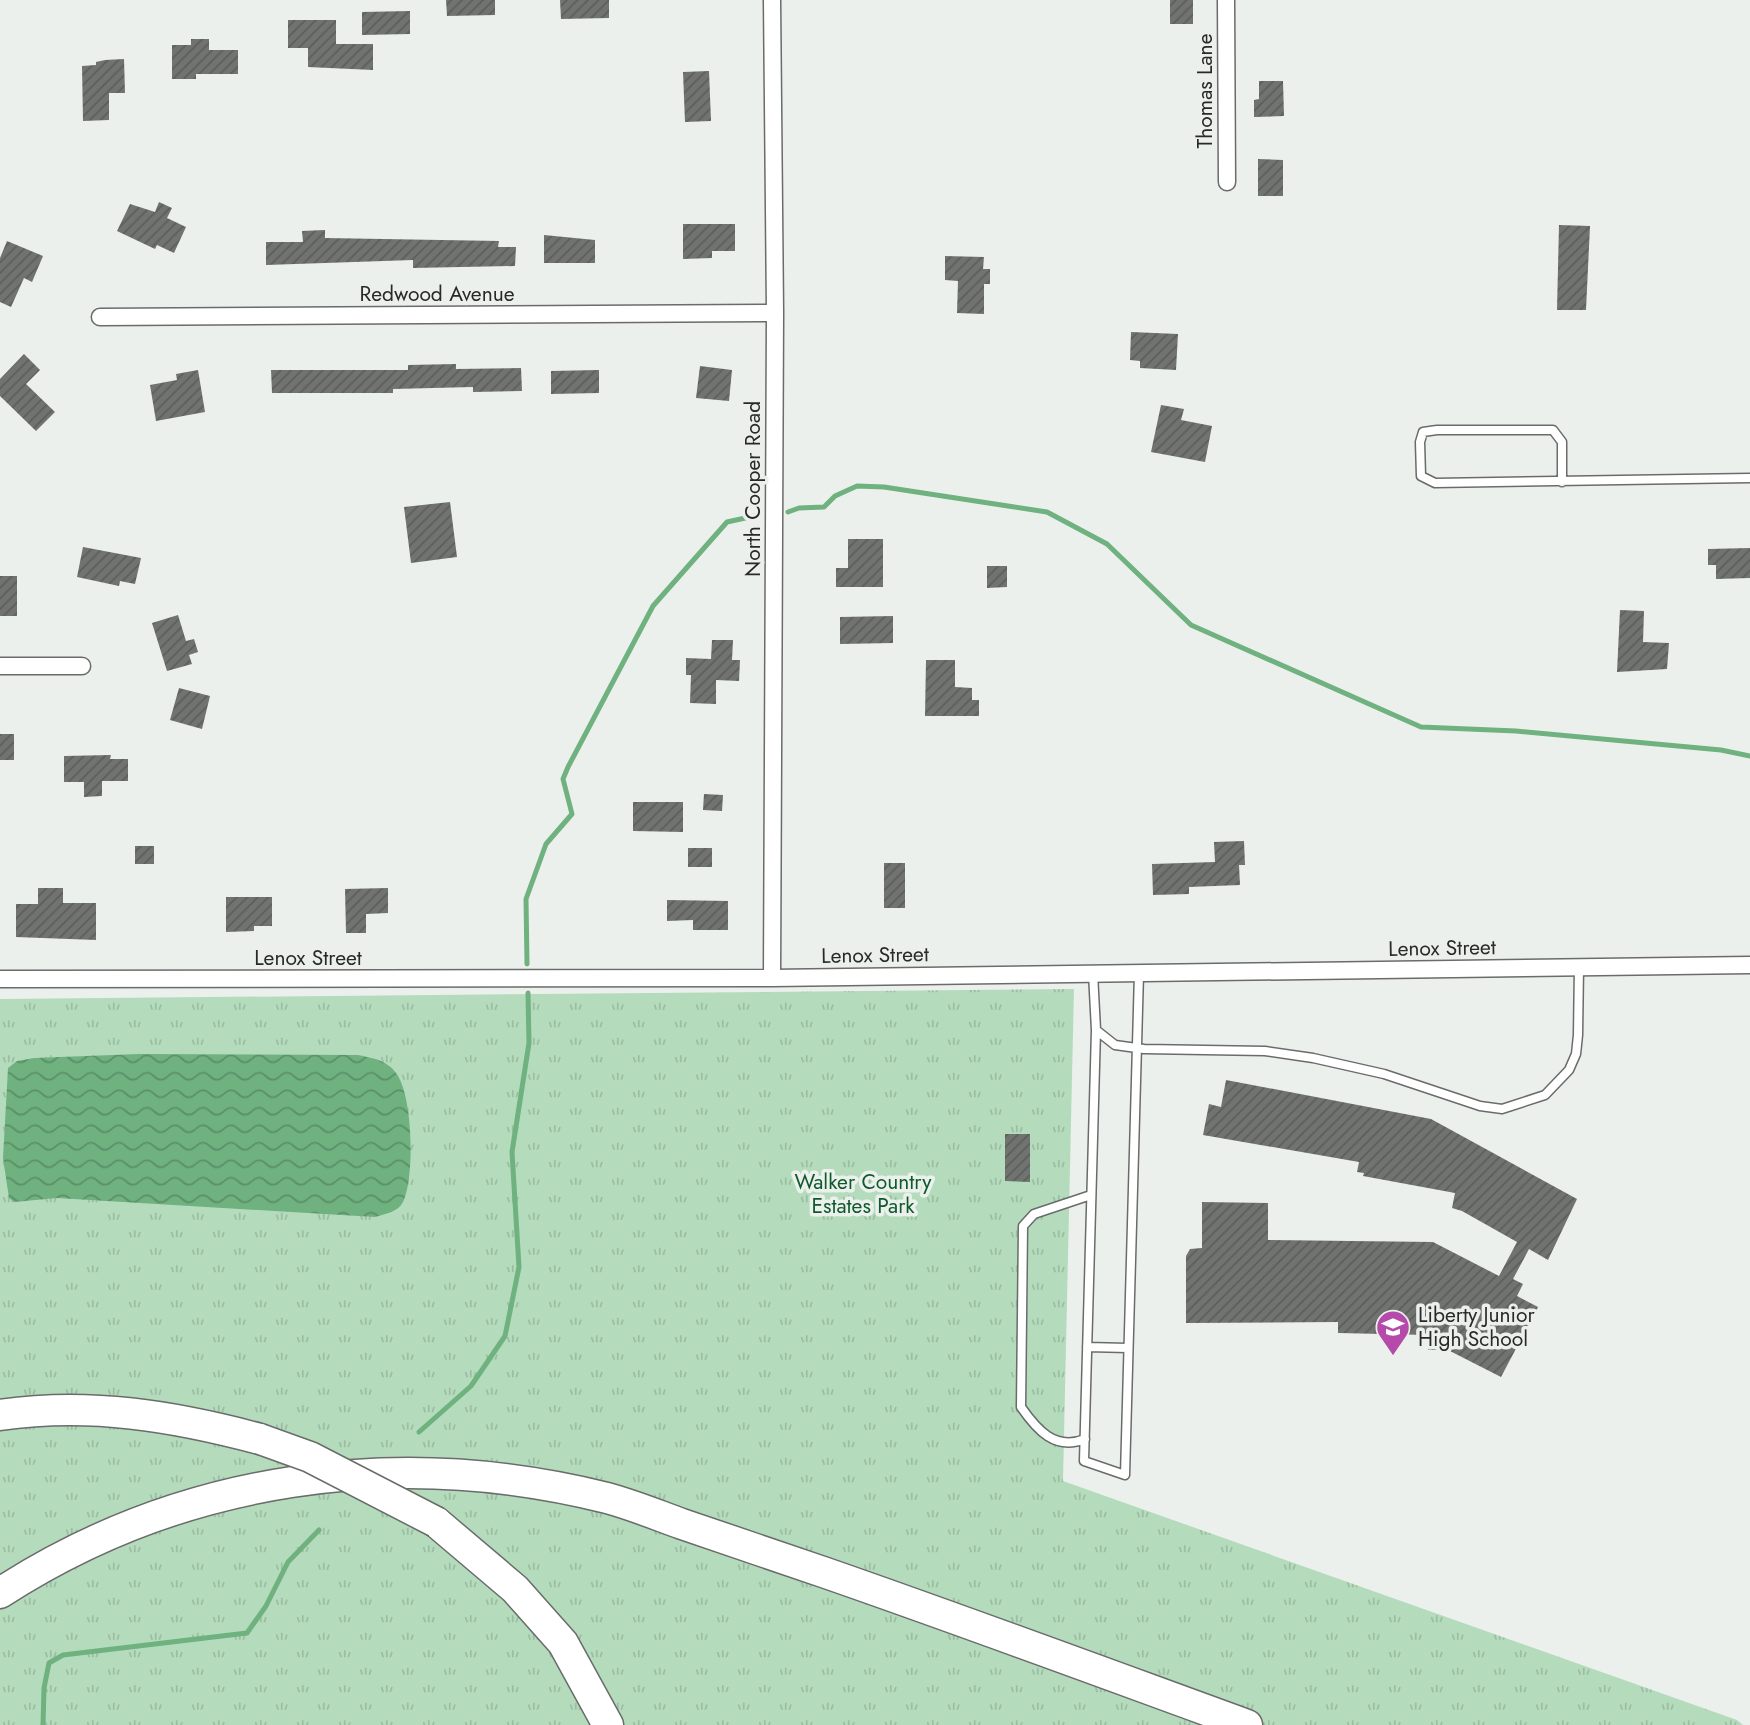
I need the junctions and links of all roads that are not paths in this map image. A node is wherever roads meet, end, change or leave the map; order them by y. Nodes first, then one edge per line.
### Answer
1 (772, 0) edge
2 (1226, 0) edge
3 (1227, 182) dead end
4 (775, 313) junction
5 (100, 317) dead end
6 (1750, 478) edge
7 (1562, 482) junction
8 (0, 666) edge
9 (82, 666) dead end
10 (1750, 965) edge
11 (1579, 967) junction
12 (1139, 973) junction
13 (1093, 974) junction
14 (772, 978) junction
15 (0, 979) edge
16 (1096, 1030) junction
17 (1137, 1048) junction
18 (1091, 1195) junction
19 (1087, 1347) junction
20 (1128, 1348) junction
21 (0, 1415) edge
22 (1085, 1439) junction
23 (0, 1593) edge
24 (608, 1725) edge
25 (1247, 1725) edge

1 - 4 street, North Cooper Road
2 - 3 street, Thomas Lane
4 - 5 street, Redwood Avenue
4 - 14 street, North Cooper Road
6 - 7 lane
7 - 7 lane
8 - 9 street
10 - 11 street, Lenox Street
11 - 12 street, Lenox Street
11 - 17 lane
12 - 13 street, Lenox Street
12 - 17 lane
13 - 14 street, Lenox Street
13 - 16 lane
14 - 15 street, Lenox Street
16 - 17 lane
16 - 18 lane
17 - 20 lane
18 - 19 lane
18 - 22 lane
19 - 20 lane
19 - 22 lane
20 - 22 lane
21 - 24 highway, bridge
23 - 25 highway

